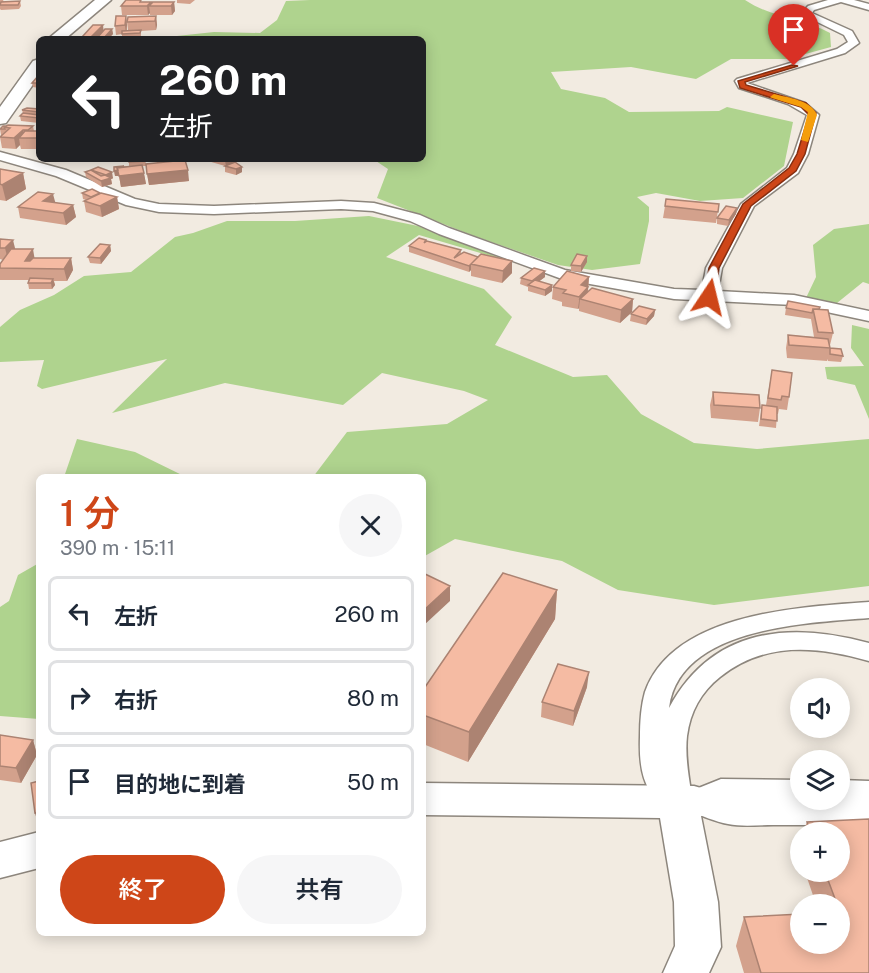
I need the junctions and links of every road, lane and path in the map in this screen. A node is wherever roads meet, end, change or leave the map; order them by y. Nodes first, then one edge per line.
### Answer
1 (104, 0) edge
2 (839, 0) edge
3 (843, 0) edge
4 (869, 7) edge
5 (60, 36) edge
6 (36, 68) edge
7 (0, 119) edge
8 (0, 156) edge
9 (709, 297) junction
10 (869, 316) edge
11 (869, 610) edge
12 (869, 652) edge
13 (790, 791) edge
14 (850, 791) edge
15 (869, 792) edge
16 (426, 800) edge
17 (686, 802) junction
18 (869, 813) edge
19 (36, 851) edge
20 (0, 860) edge
21 (686, 973) edge

1 - 5 street
2 - 9 street
3 - 4 street
6 - 7 street
8 - 9 street
9 - 10 street
11 - 17 street
12 - 17 street
13 - 17 street
14 - 15 street
16 - 17 street
17 - 18 street
17 - 21 street
19 - 20 street

